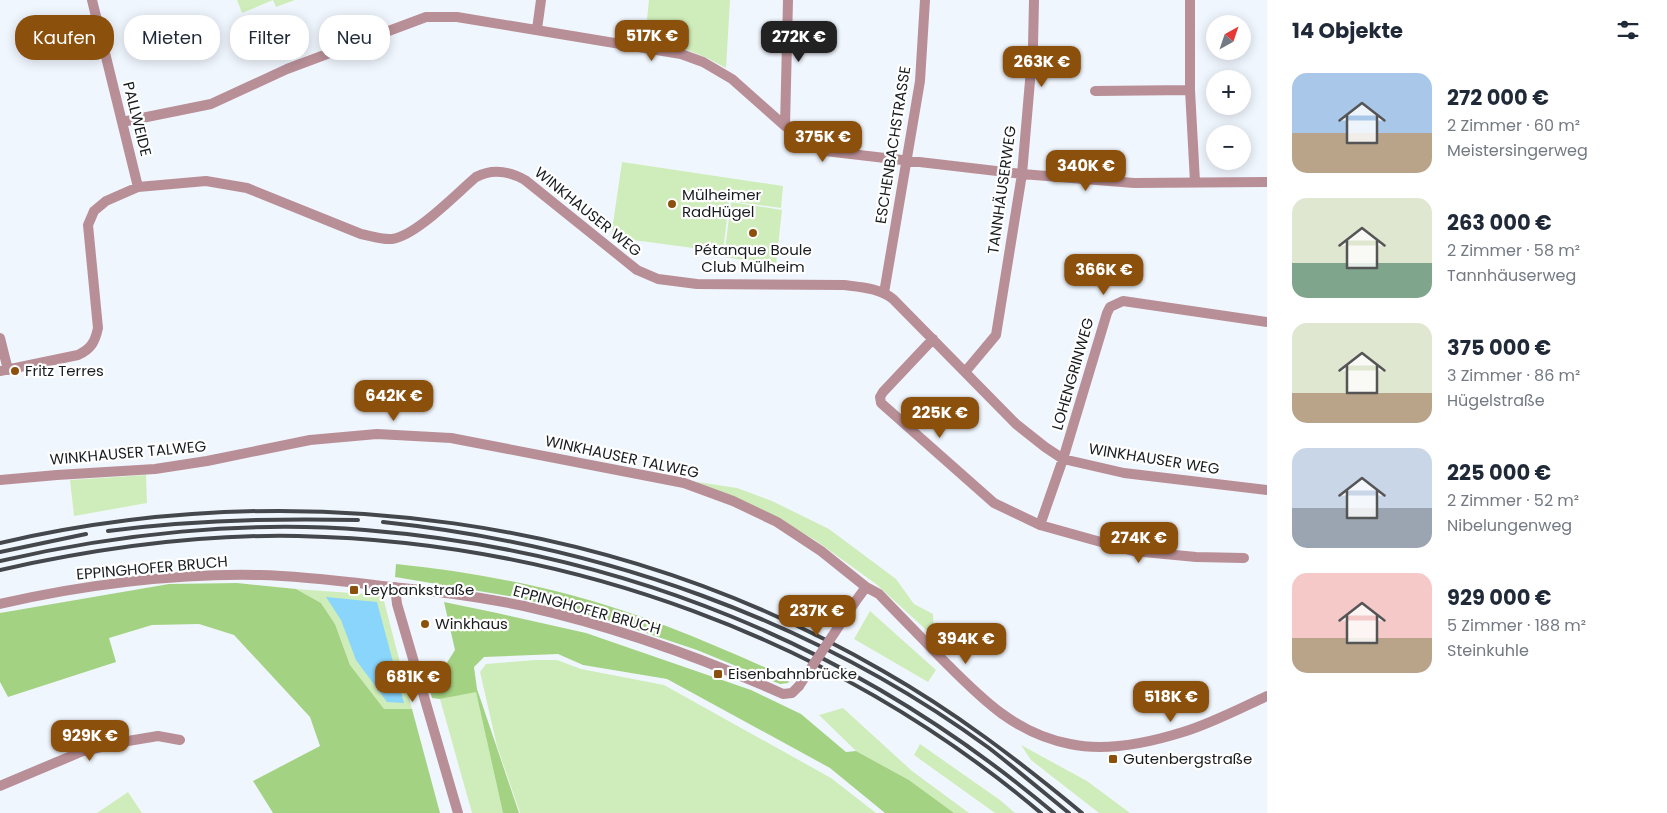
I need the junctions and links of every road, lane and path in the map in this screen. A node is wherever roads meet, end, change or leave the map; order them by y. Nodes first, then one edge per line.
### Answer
1 (92, 0) edge
2 (541, 0) edge
3 (788, 0) edge
4 (925, 0) edge
5 (1034, 0) edge
6 (1190, 0) edge
7 (537, 29) junction
8 (1190, 90) junction
9 (1095, 91) dead end
10 (122, 122) junction
11 (786, 126) junction
12 (907, 162) junction
13 (1022, 174) junction
14 (1195, 182) junction
15 (1267, 182) edge
16 (138, 187) junction
17 (884, 293) junction
18 (1267, 322) edge
19 (0, 338) edge
20 (933, 339) junction
21 (4, 371) edge
22 (965, 372) junction
23 (1063, 459) junction
24 (0, 480) edge
25 (1267, 490) edge
26 (1040, 525) junction
27 (1244, 558) dead end
28 (395, 587) junction
29 (866, 587) junction
30 (0, 604) edge
31 (1267, 696) edge
32 (180, 740) dead end
33 (0, 786) edge
34 (458, 813) edge

1 - 10 street, PALLWEIDE
2 - 7 street
3 - 11 street
4 - 12 street, ESCHENBACHSTRASSE
5 - 13 street, TANNHÄUSERWEG
6 - 8 street
7 - 10 street
7 - 11 street
8 - 9 street
8 - 14 street
10 - 16 street, PALLWEIDE
11 - 12 street
12 - 13 street
12 - 17 street, ESCHENBACHSTRASSE
13 - 14 street
13 - 22 street, TANNHÄUSERWEG
14 - 15 street
16 - 17 street, WINKHAUSER WEG
16 - 21 street, WINKHAUSER WEG
17 - 20 street, WINKHAUSER WEG
18 - 23 street, LOHENGRINWEG
19 - 21 street
20 - 22 street, WINKHAUSER WEG
20 - 26 street
22 - 23 street, WINKHAUSER WEG
23 - 25 street, WINKHAUSER WEG
23 - 26 street
24 - 29 street, WINKHAUSER TALWEG
26 - 27 street
28 - 29 street, EPPINGHOFER BRUCH, bridge
28 - 30 street, EPPINGHOFER BRUCH
28 - 34 street
29 - 31 street, WINKHAUSER TALWEG
32 - 33 street

